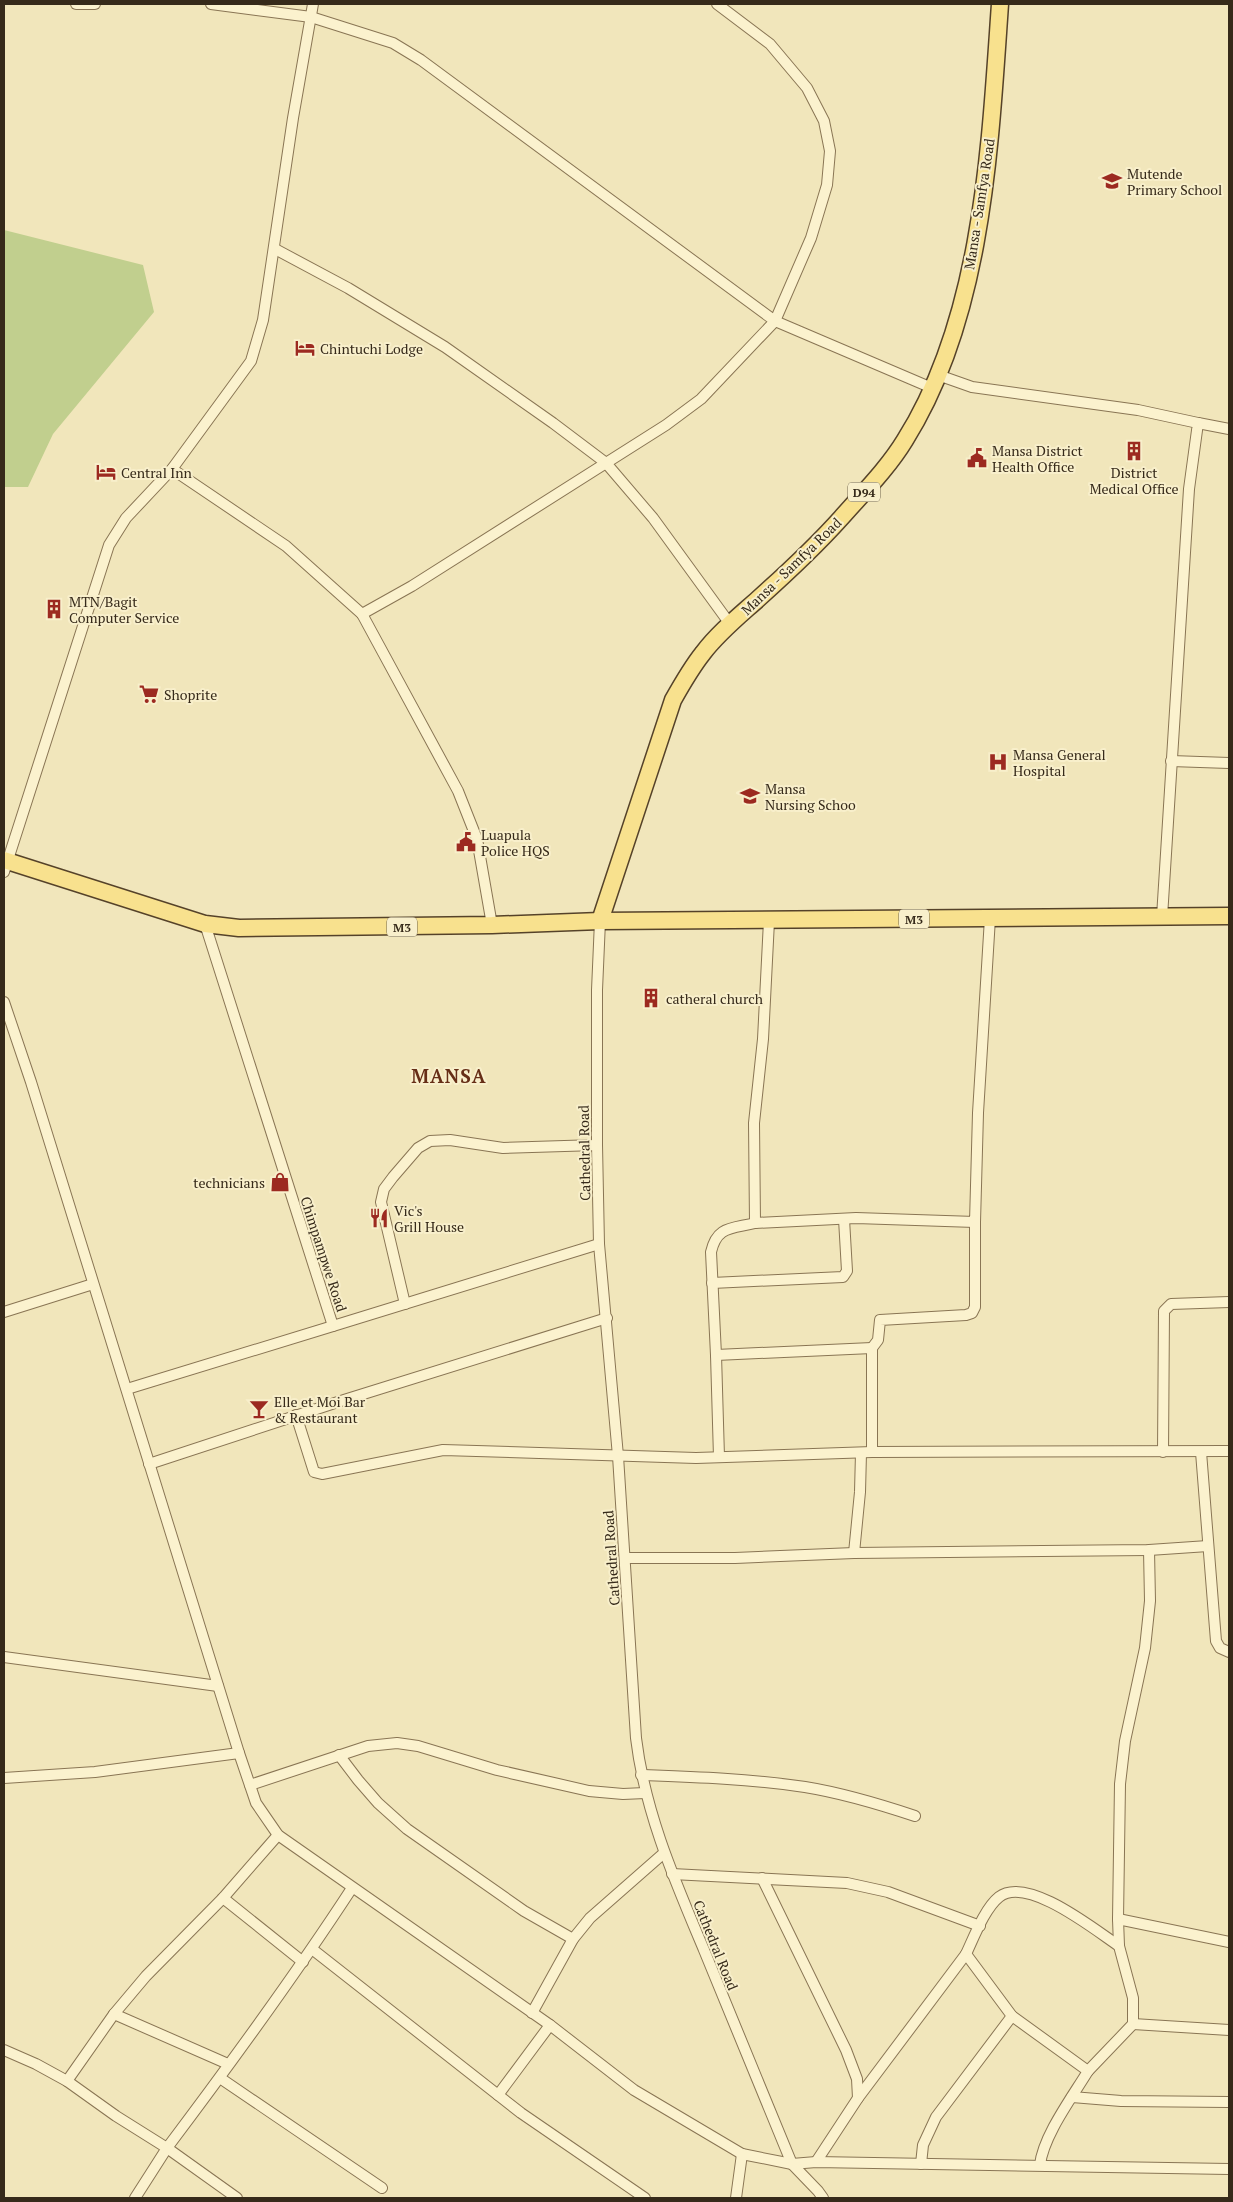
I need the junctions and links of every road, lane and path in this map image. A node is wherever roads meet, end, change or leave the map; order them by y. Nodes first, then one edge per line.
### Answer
1 (76, 4) edge
2 (95, 4) edge
3 (211, 4) edge
4 (313, 4) edge
5 (717, 4) edge
6 (1000, 4) edge
7 (311, 17) junction
8 (275, 249) junction
9 (775, 321) junction
10 (935, 382) junction
11 (1198, 423) junction
12 (1229, 429) edge
13 (606, 463) junction
14 (172, 469) junction
15 (362, 614) junction
16 (730, 624) junction
17 (1171, 760) junction
18 (1229, 763) edge
19 (5, 864) edge
20 (1162, 916) junction
21 (1229, 916) edge
22 (990, 918) junction
23 (600, 921) junction
24 (769, 921) junction
25 (205, 924) junction
26 (492, 925) junction
27 (4, 1002) edge
28 (597, 1145) junction
29 (844, 1219) junction
30 (975, 1222) junction
31 (754, 1223) junction
32 (599, 1244) junction
33 (93, 1284) junction
34 (712, 1284) junction
35 (1229, 1302) edge
36 (405, 1304) junction
37 (4, 1312) edge
38 (607, 1318) junction
39 (333, 1326) junction
40 (872, 1348) junction
41 (716, 1355) junction
42 (127, 1389) junction
43 (296, 1416) junction
44 (1229, 1451) edge
45 (872, 1452) junction
46 (1163, 1452) junction
47 (1201, 1452) junction
48 (861, 1453) junction
49 (618, 1456) junction
50 (719, 1457) junction
51 (149, 1464) junction
52 (1208, 1546) junction
53 (1149, 1550) junction
54 (854, 1554) junction
55 (625, 1558) junction
56 (1229, 1652) edge
57 (4, 1657) edge
58 (218, 1686) junction
59 (239, 1753) junction
60 (339, 1755) junction
61 (641, 1774) junction
62 (4, 1778) edge
63 (250, 1785) junction
64 (645, 1793) junction
65 (916, 1816) dead end
66 (278, 1835) junction
67 (664, 1853) junction
68 (672, 1874) junction
69 (762, 1878) junction
70 (352, 1888) junction
71 (223, 1898) junction
72 (1118, 1919) junction
73 (980, 1926) junction
74 (573, 1940) junction
75 (1229, 1942) edge
76 (1119, 1946) junction
77 (312, 1949) junction
78 (966, 1954) junction
79 (303, 1962) junction
80 (532, 2013) junction
81 (114, 2014) junction
82 (1012, 2016) junction
83 (1133, 2024) junction
84 (550, 2025) junction
85 (1229, 2030) edge
86 (4, 2050) edge
87 (228, 2064) junction
88 (1088, 2071) junction
89 (220, 2078) junction
90 (67, 2081) junction
91 (498, 2095) junction
92 (1072, 2097) junction
93 (858, 2098) junction
94 (1229, 2102) edge
95 (167, 2148) junction
96 (742, 2154) junction
97 (816, 2162) junction
98 (792, 2164) junction
99 (921, 2164) junction
100 (1040, 2165) junction
101 (1229, 2169) edge
102 (382, 2188) dead end
103 (135, 2198) edge
104 (237, 2198) edge
105 (645, 2198) edge
106 (736, 2198) edge
107 (823, 2198) edge

1 - 2 street
3 - 7 street
4 - 7 street
5 - 9 street
6 - 10 main road, Mansa - Samfya Road / D94
7 - 8 street
7 - 9 street
8 - 13 street
8 - 14 street
9 - 10 street
9 - 13 street
10 - 11 street
10 - 16 main road, Mansa - Samfya Road / D94
11 - 12 street
11 - 17 street
13 - 15 street
13 - 16 street
14 - 15 street
14 - 19 street
15 - 26 street
16 - 23 main road, Mansa - Samfya Road / D94
17 - 18 street
17 - 20 street
19 - 25 main road, M3
20 - 21 main road, M3
20 - 22 main road, M3
22 - 24 main road, M3
22 - 30 street
23 - 24 main road, M3
23 - 26 main road, M3
23 - 28 street, Cathedral Road
24 - 31 street
25 - 26 main road, M3
25 - 39 street, Chimpampwe Road
27 - 33 street
28 - 32 street, Cathedral Road
28 - 36 street
29 - 30 street
29 - 31 street
29 - 34 street
30 - 40 street
31 - 34 street
32 - 36 street, Chimpampwe Road
32 - 38 street, Cathedral Road
33 - 37 street
33 - 42 street
34 - 41 street
35 - 46 street
36 - 39 street, Chimpampwe Road
38 - 43 street
38 - 49 street, Cathedral Road
39 - 42 street
40 - 41 street
40 - 45 street
41 - 50 street
42 - 51 street
43 - 49 street
43 - 51 street
44 - 47 street
45 - 46 street
45 - 48 street
46 - 47 street
47 - 52 street
48 - 50 street
48 - 54 street
49 - 50 street
49 - 55 street, Cathedral Road
51 - 58 street
52 - 53 street
52 - 56 street
53 - 54 street
53 - 72 street
54 - 55 street
55 - 61 street, Cathedral Road
57 - 58 street
58 - 59 street
59 - 62 street
59 - 63 street
60 - 63 street
60 - 64 street
60 - 74 street
61 - 64 street, Cathedral Road
61 - 65 street
63 - 66 street
64 - 67 street, Cathedral Road
66 - 70 street
66 - 71 street
67 - 68 street, Cathedral Road
67 - 74 street
68 - 69 street
68 - 98 street, Cathedral Road
69 - 73 street
69 - 93 street
70 - 77 street
70 - 80 street
71 - 79 street
71 - 81 street
72 - 75 street
72 - 76 street
73 - 76 street
73 - 78 street
74 - 80 street
76 - 83 street
77 - 79 street
77 - 91 street
78 - 82 street
78 - 93 street
79 - 87 street
80 - 84 street
81 - 87 street
81 - 90 street
82 - 88 street
82 - 99 street
83 - 85 street
83 - 88 street
84 - 91 street
84 - 96 street
86 - 90 street
87 - 89 street
88 - 92 street
89 - 95 street
89 - 102 street
90 - 95 street
91 - 105 street
92 - 94 street
92 - 100 street
93 - 97 street
95 - 103 street
95 - 104 street
96 - 98 street
96 - 106 street
97 - 98 street
97 - 99 street
98 - 107 street
99 - 100 street
100 - 101 street

